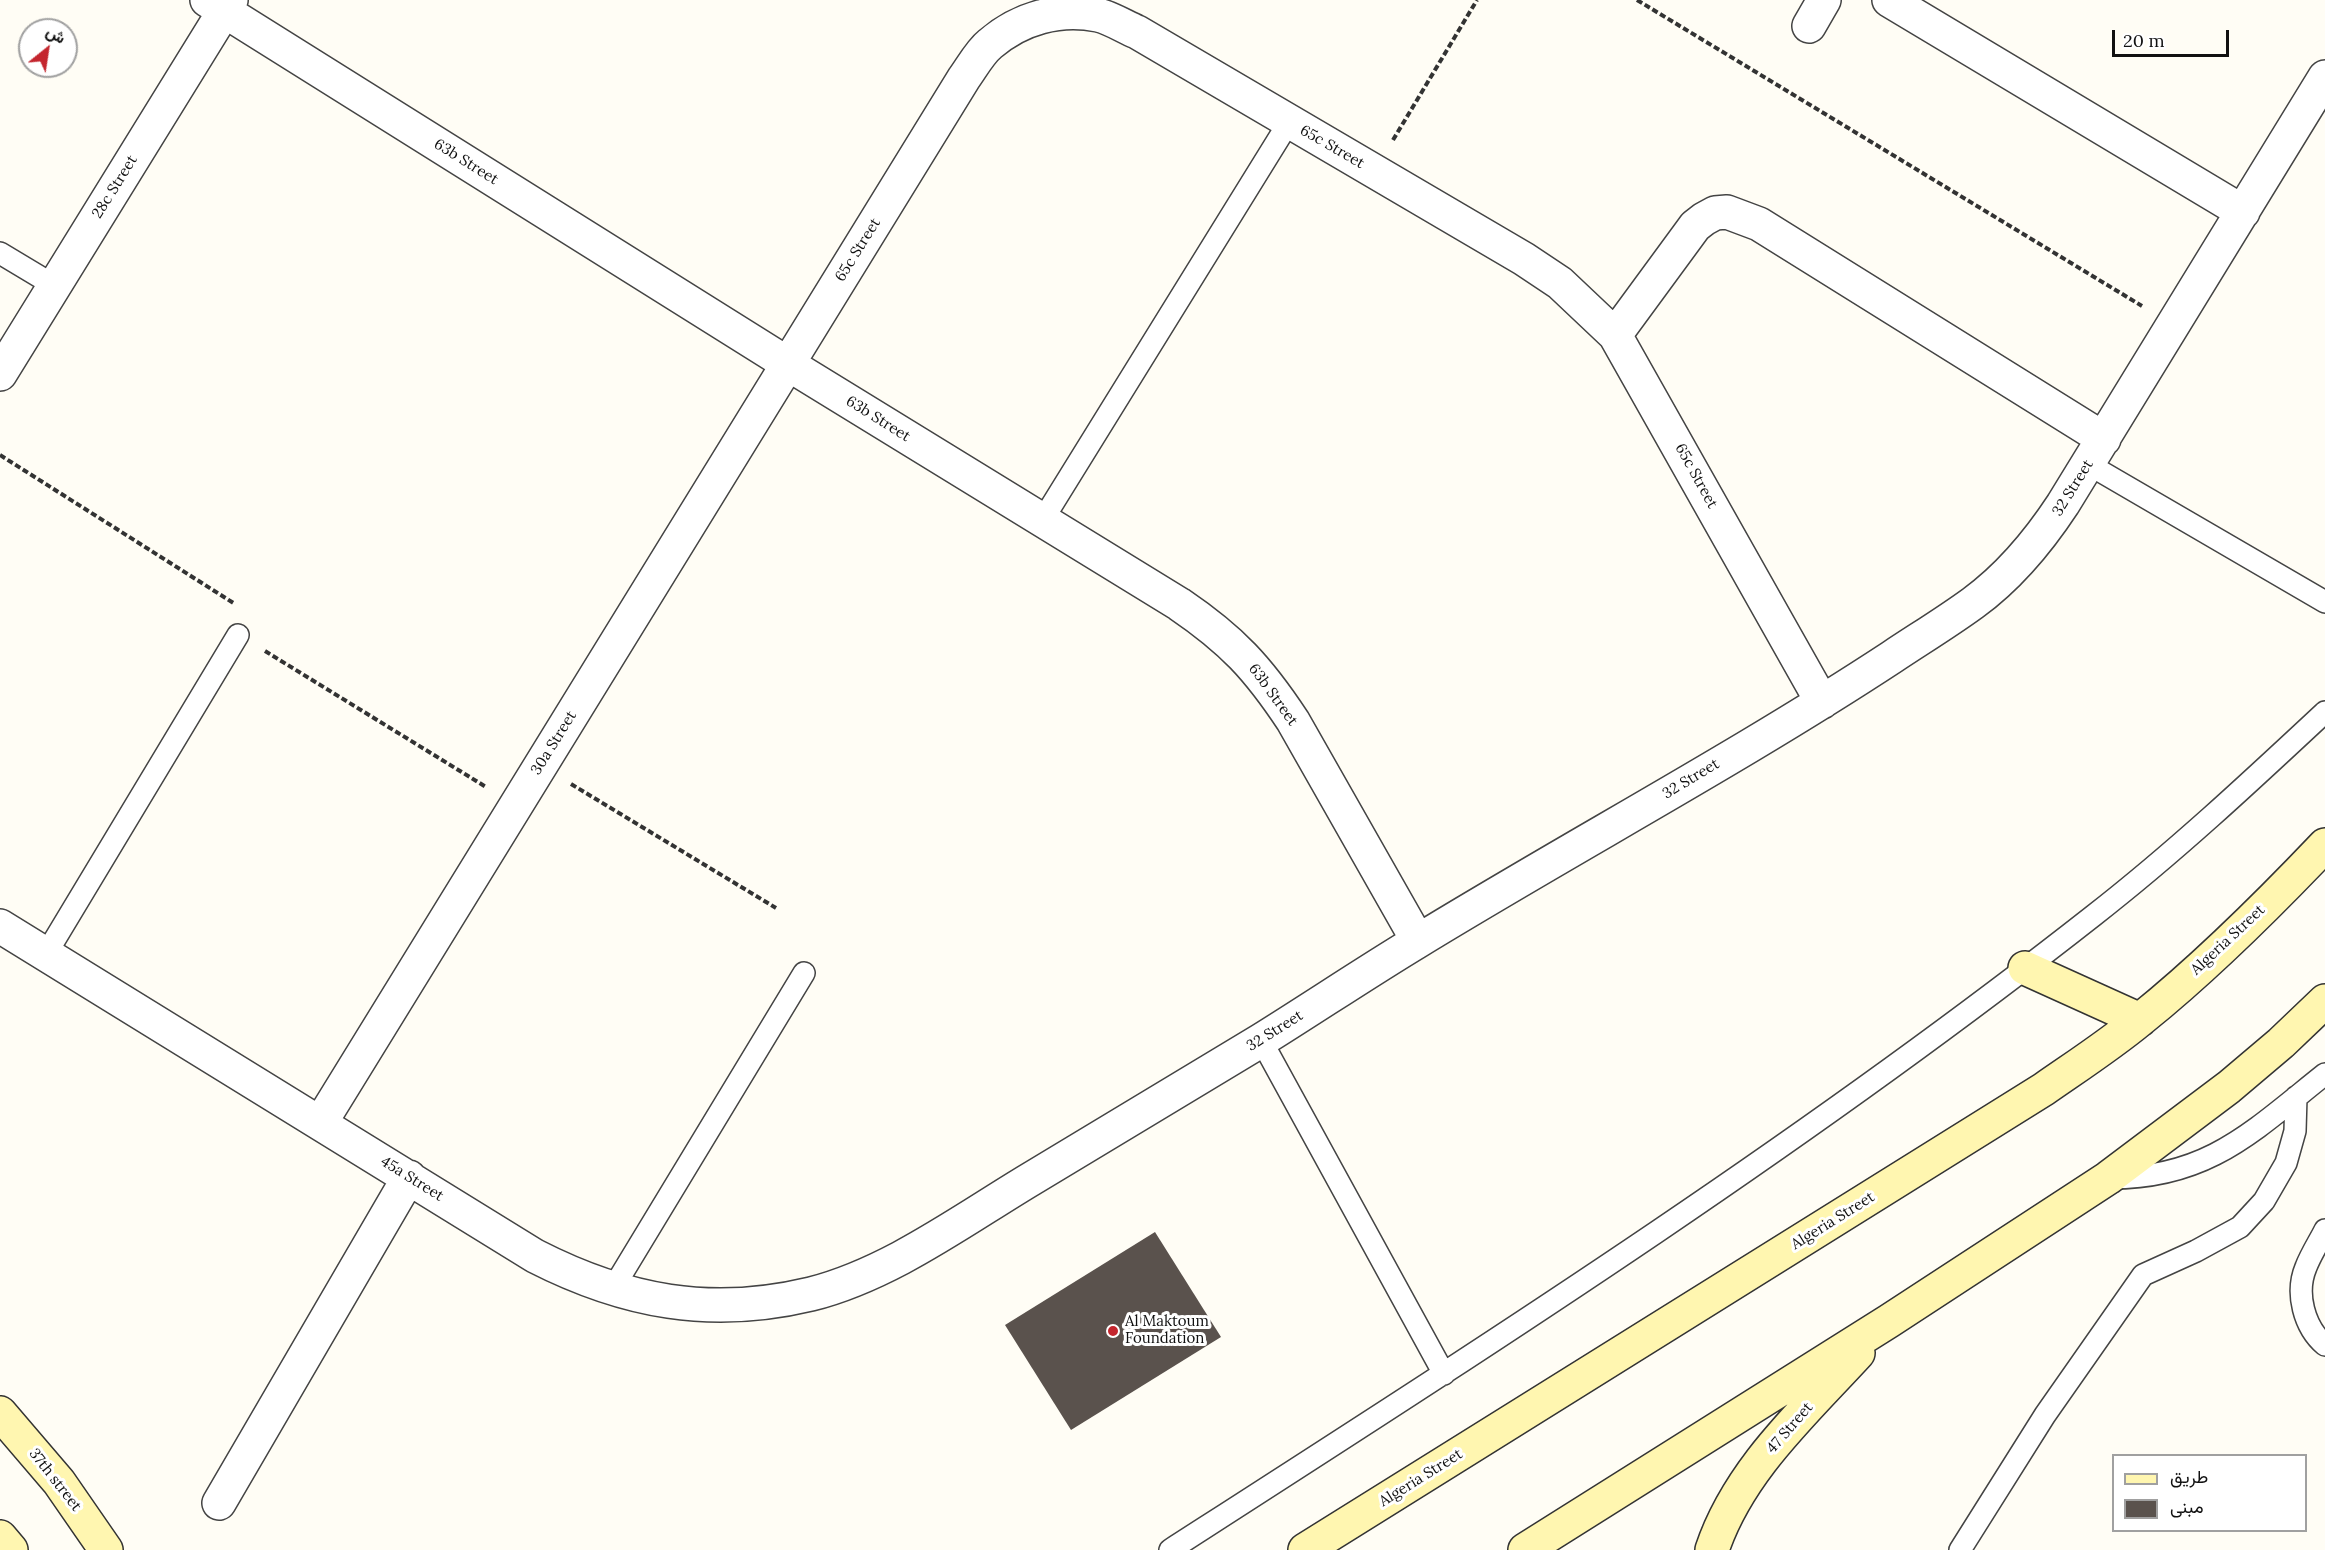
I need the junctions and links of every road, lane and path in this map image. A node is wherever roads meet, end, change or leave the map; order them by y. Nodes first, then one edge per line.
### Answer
1 (1477, 0) edge
2 (1637, 0) edge
3 (1889, 0) edge
4 (221, 4) edge
5 (1076, 6) edge
6 (2323, 84) edge
7 (1289, 122) junction
8 (1374, 171) junction
9 (2243, 212) junction
10 (0, 253) edge
11 (55, 285) junction
12 (2173, 326) junction
13 (1615, 334) junction
14 (788, 364) junction
15 (0, 374) edge
16 (2096, 451) junction
17 (1042, 521) junction
18 (2325, 602) edge
19 (238, 635) dead end
20 (1822, 702) junction
21 (2325, 712) edge
22 (541, 765) junction
23 (2325, 845) edge
24 (776, 908) dead end
25 (0, 926) edge
26 (1418, 940) junction
27 (46, 954) junction
28 (2025, 968) junction
29 (804, 973) dead end
30 (2325, 1001) edge
31 (2140, 1020) junction
32 (1261, 1040) junction
33 (2325, 1074) edge
34 (2296, 1097) junction
35 (321, 1122) junction
36 (409, 1177) junction
37 (2108, 1178) junction
38 (2325, 1230) edge
39 (861, 1278) joint
40 (612, 1290) junction
41 (1888, 1321) junction
42 (2325, 1345) edge
43 (1444, 1374) junction
44 (0, 1413) edge
45 (219, 1503) dead end
46 (0, 1537) edge
47 (11, 1550) edge
48 (106, 1550) edge
49 (1170, 1550) edge
50 (1305, 1550) edge
51 (1525, 1550) edge
52 (1712, 1550) edge
53 (1960, 1550) edge

1 - 8 path
2 - 12 path
3 - 9 street
4 - 11 street, 28c Street
4 - 14 street, 63b Street
5 - 7 street, 65c Street
5 - 14 street, 65c Street
6 - 9 street, 32 Street
7 - 8 street, 65c Street
7 - 17 lane
8 - 13 street, 65c Street
9 - 12 street, 32 Street
10 - 11 lane
11 - 15 street, 28c Street
12 - 16 street, 32 Street
13 - 16 street
13 - 20 street, 65c Street
14 - 17 street, 63b Street
14 - 22 street, 30a Street
16 - 18 lane
16 - 20 street, 32 Street
17 - 26 street, 63b Street
19 - 27 lane
20 - 26 street, 32 Street
21 - 28 lane
22 - 24 path
22 - 35 street, 30a Street
23 - 31 main road, Algeria Street
25 - 27 street, 45a Street
26 - 32 street, 32 Street
27 - 35 street, 45a Street
28 - 31 main road
28 - 43 lane
29 - 40 lane
30 - 37 main road
31 - 50 main road, Algeria Street
32 - 39 street, 32 Street
32 - 43 lane
33 - 34 lane
34 - 37 lane
34 - 53 lane
35 - 36 street, 45a Street
36 - 40 street, 45a Street
36 - 45 street
37 - 41 main road
38 - 42 lane
39 - 40 street, 45a Street
41 - 51 main road
41 - 52 main road, 47 Street
43 - 49 lane
44 - 48 main road, 37th street
46 - 47 main road

